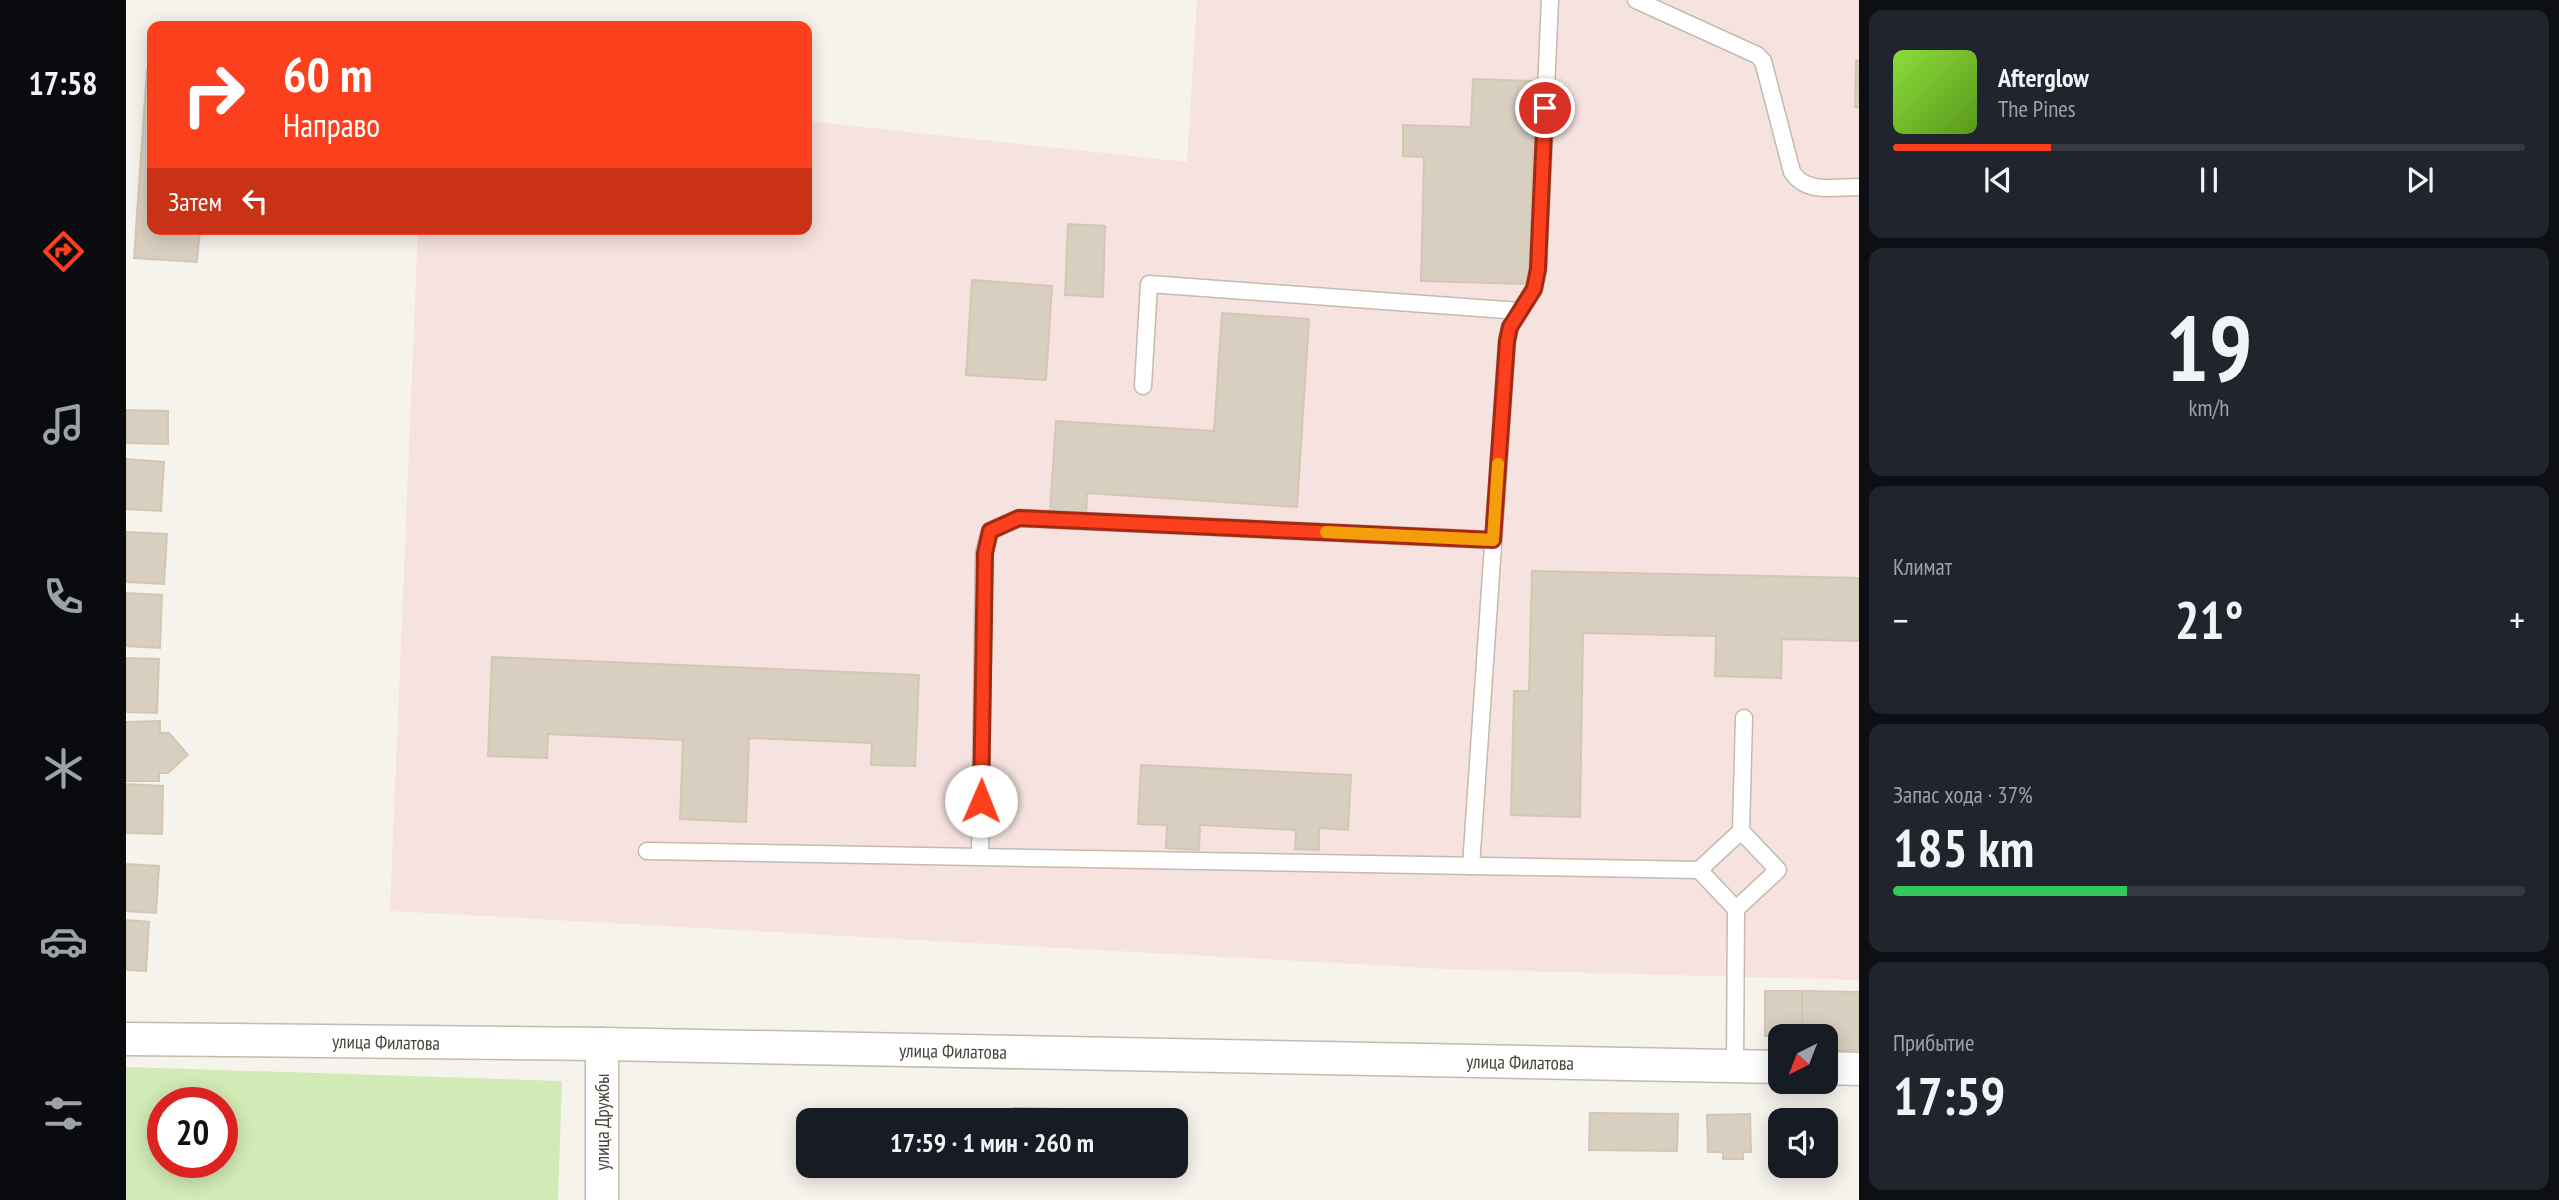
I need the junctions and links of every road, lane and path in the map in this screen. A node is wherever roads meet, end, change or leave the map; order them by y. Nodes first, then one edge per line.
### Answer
1 (1550, 0) edge
2 (1636, 0) edge
3 (1859, 187) edge
4 (1520, 311) junction
5 (1143, 386) dead end
6 (1493, 540) junction
7 (1744, 718) dead end
8 (1741, 831) junction
9 (647, 851) dead end
10 (980, 856) junction
11 (1471, 866) junction
12 (1699, 870) junction
13 (1736, 909) junction
14 (126, 1039) edge
15 (602, 1044) junction
16 (1735, 1066) junction
17 (1768, 1067) edge
18 (1838, 1068) edge
19 (1859, 1069) edge
20 (602, 1200) edge

1 - 4 lane
2 - 3 lane
4 - 5 lane
4 - 6 lane
6 - 10 lane
6 - 11 lane
7 - 8 lane
8 - 12 lane
8 - 13 lane
9 - 10 lane
10 - 11 lane
11 - 12 lane
12 - 13 lane
13 - 16 lane
14 - 15 street, улица Филатова
15 - 16 street, улица Филатова
15 - 20 street, улица Дружбы
16 - 17 street, улица Филатова
18 - 19 street

